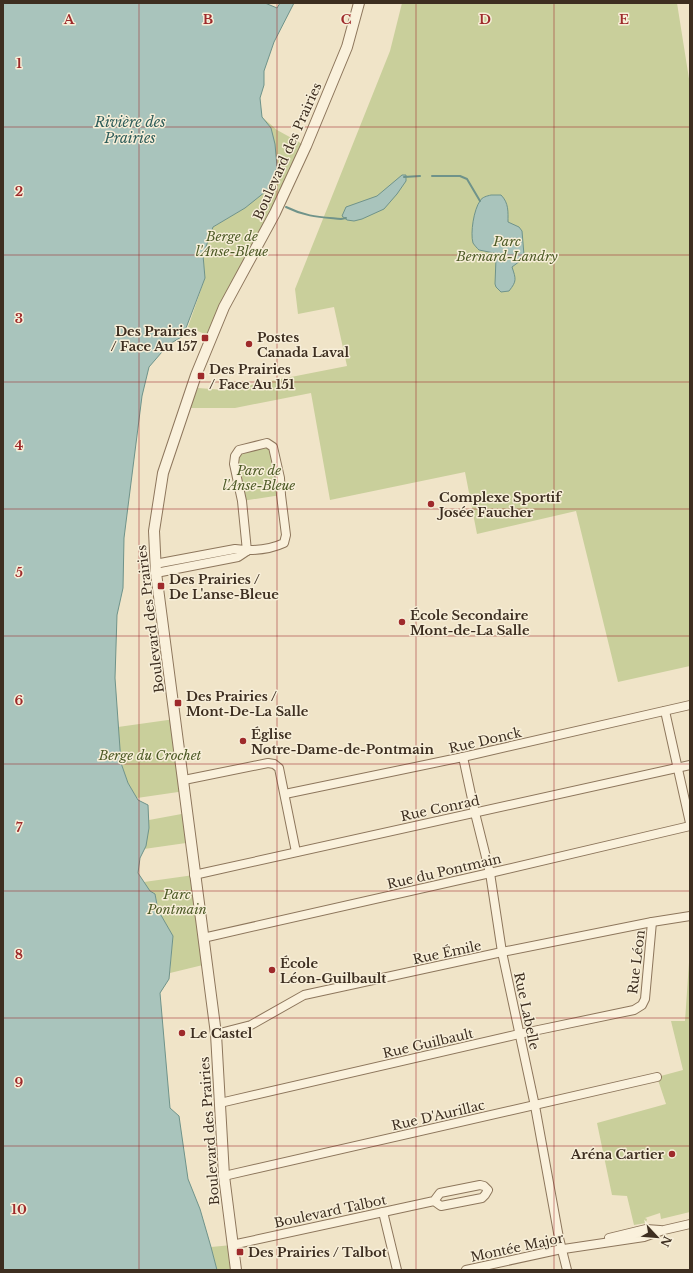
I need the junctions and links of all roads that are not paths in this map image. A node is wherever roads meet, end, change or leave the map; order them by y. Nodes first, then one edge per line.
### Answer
1 (359, 3) edge
2 (248, 551) junction
3 (155, 568) junction
4 (690, 706) edge
5 (665, 711) junction
6 (463, 757) junction
7 (690, 765) edge
8 (678, 768) junction
9 (184, 780) junction
10 (284, 794) junction
11 (475, 813) junction
12 (690, 824) edge
13 (296, 852) junction
14 (490, 873) junction
15 (194, 875) junction
16 (690, 916) edge
17 (652, 922) junction
18 (203, 938) junction
19 (502, 952) junction
20 (642, 1005) joint
21 (216, 1034) junction
22 (519, 1034) junction
23 (657, 1077) dead end
24 (220, 1103) junction
25 (535, 1106) junction
26 (224, 1176) junction
27 (434, 1201) junction
28 (383, 1212) junction
29 (690, 1224) edge
30 (232, 1245) junction
31 (562, 1249) junction
32 (236, 1270) edge
33 (397, 1270) edge
34 (466, 1270) edge
35 (567, 1270) edge

1 - 3 street, Boulevard des Prairies
2 - 2 street
2 - 3 street
3 - 9 street, Boulevard des Prairies
4 - 5 street, Rue Donck
5 - 6 street, Rue Donck
5 - 8 street
6 - 10 street, Rue Donck
6 - 11 street, Rue Labelle
7 - 8 street, Rue Conrad
8 - 11 street, Rue Conrad
8 - 12 street
9 - 10 street
9 - 15 street, Boulevard des Prairies
10 - 13 street
11 - 13 street, Rue Conrad
11 - 14 street, Rue Labelle
12 - 14 street, Rue du Pontmain
13 - 15 street, Rue Conrad
14 - 18 street, Rue du Pontmain
14 - 19 street, Rue Labelle
15 - 18 street, Boulevard des Prairies
16 - 17 street, Rue Émile
17 - 19 street, Rue Émile
17 - 20 street, Rue Léon
18 - 21 street, Boulevard des Prairies
19 - 21 street, Rue Émile
19 - 22 street, Rue Labelle
20 - 22 street, Rue Guilbault
21 - 24 street, Boulevard des Prairies
22 - 24 street, Rue Guilbault
22 - 25 street, Rue Labelle
23 - 25 street, Rue D'Aurillac
24 - 26 street, Boulevard des Prairies
25 - 26 street, Rue D'Aurillac
25 - 31 street, Rue Labelle
26 - 30 street, Boulevard des Prairies
27 - 27 street, Boulevard Talbot
27 - 28 street, Boulevard Talbot
28 - 30 street, Boulevard Talbot
28 - 33 street
29 - 31 street, Montée Major
30 - 32 street, Boulevard des Prairies
31 - 34 street, Montée Major
31 - 35 street, Rue Labelle

